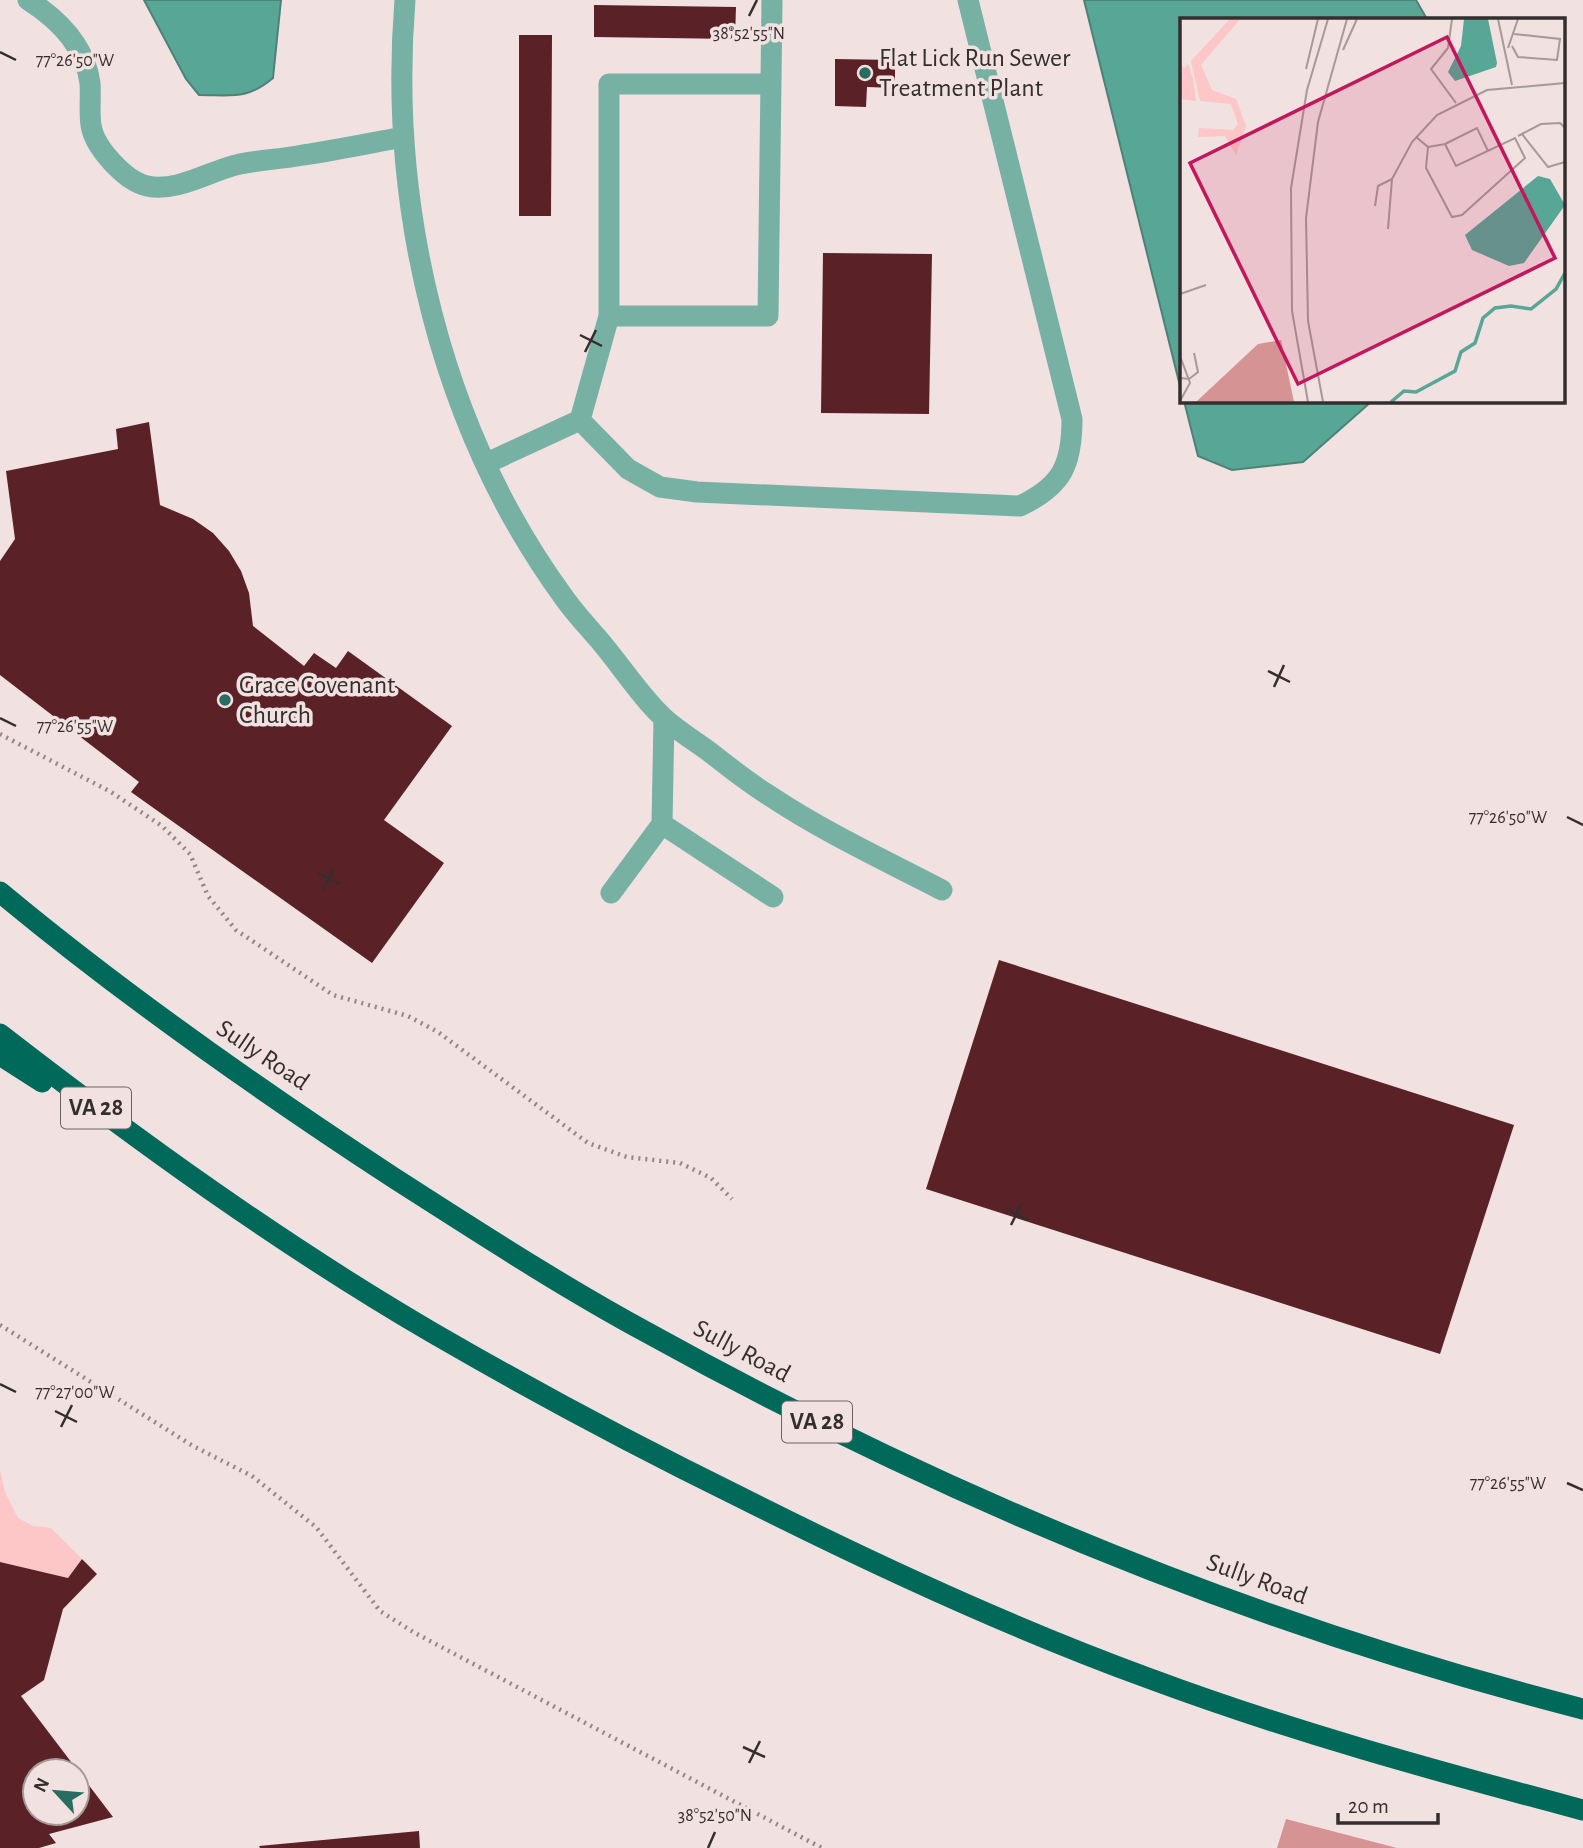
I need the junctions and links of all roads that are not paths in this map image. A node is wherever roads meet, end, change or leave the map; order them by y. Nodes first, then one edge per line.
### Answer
1 (28, 0) edge
2 (405, 0) edge
3 (772, 0) edge
4 (968, 0) edge
5 (771, 84) junction
6 (403, 137) junction
7 (609, 316) junction
8 (580, 420) junction
9 (487, 463) junction
10 (664, 719) junction
11 (662, 824) junction
12 (0, 878) edge
13 (942, 890) dead end
14 (0, 892) edge
15 (611, 893) dead end
16 (774, 897) dead end
17 (122, 990) junction
18 (0, 1034) edge
19 (0, 1055) edge
20 (194, 1179) junction
21 (1583, 1709) edge
22 (1583, 1811) edge

1 - 6 street
2 - 6 street
3 - 5 street
4 - 8 street
5 - 7 street
5 - 7 street
6 - 9 street
7 - 8 street
8 - 9 street
9 - 10 street
10 - 11 street
10 - 13 street
11 - 15 street
11 - 16 street
12 - 17 highway
14 - 17 highway, Sully Road / VA 28
17 - 21 highway, Sully Road / VA 28
18 - 20 highway, VA 28
19 - 20 highway
20 - 22 highway, VA 28

